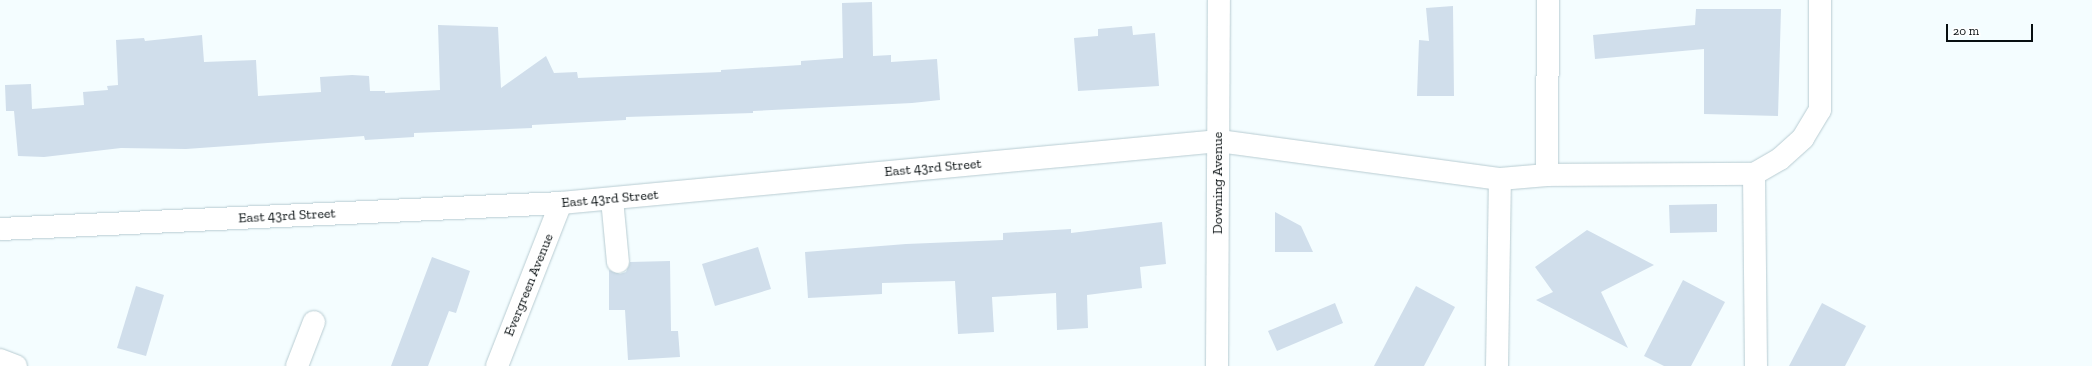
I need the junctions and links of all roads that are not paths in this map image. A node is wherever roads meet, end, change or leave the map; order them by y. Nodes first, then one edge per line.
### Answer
1 (1219, 0) edge
2 (1548, 0) edge
3 (1820, 0) edge
4 (1218, 141) junction
5 (1754, 174) junction
6 (1546, 175) junction
7 (1500, 179) junction
8 (612, 199) junction
9 (561, 204) junction
10 (0, 229) edge
11 (618, 262) dead end
12 (314, 322) dead end
13 (0, 360) edge
14 (16, 366) edge
15 (297, 366) edge
16 (497, 366) edge
17 (1217, 366) edge
18 (1497, 366) edge
19 (1756, 366) edge

1 - 4 street, Downing Avenue
2 - 6 street
3 - 5 street
4 - 7 street, East 43rd Street
4 - 8 street, East 43rd Street
4 - 17 street, Downing Avenue
5 - 6 street, East 43rd Street
5 - 19 street
6 - 7 street, East 43rd Street
7 - 18 street
8 - 9 street, East 43rd Street
8 - 11 street
9 - 10 street, East 43rd Street
9 - 16 street, Evergreen Avenue
12 - 15 street
13 - 14 street

